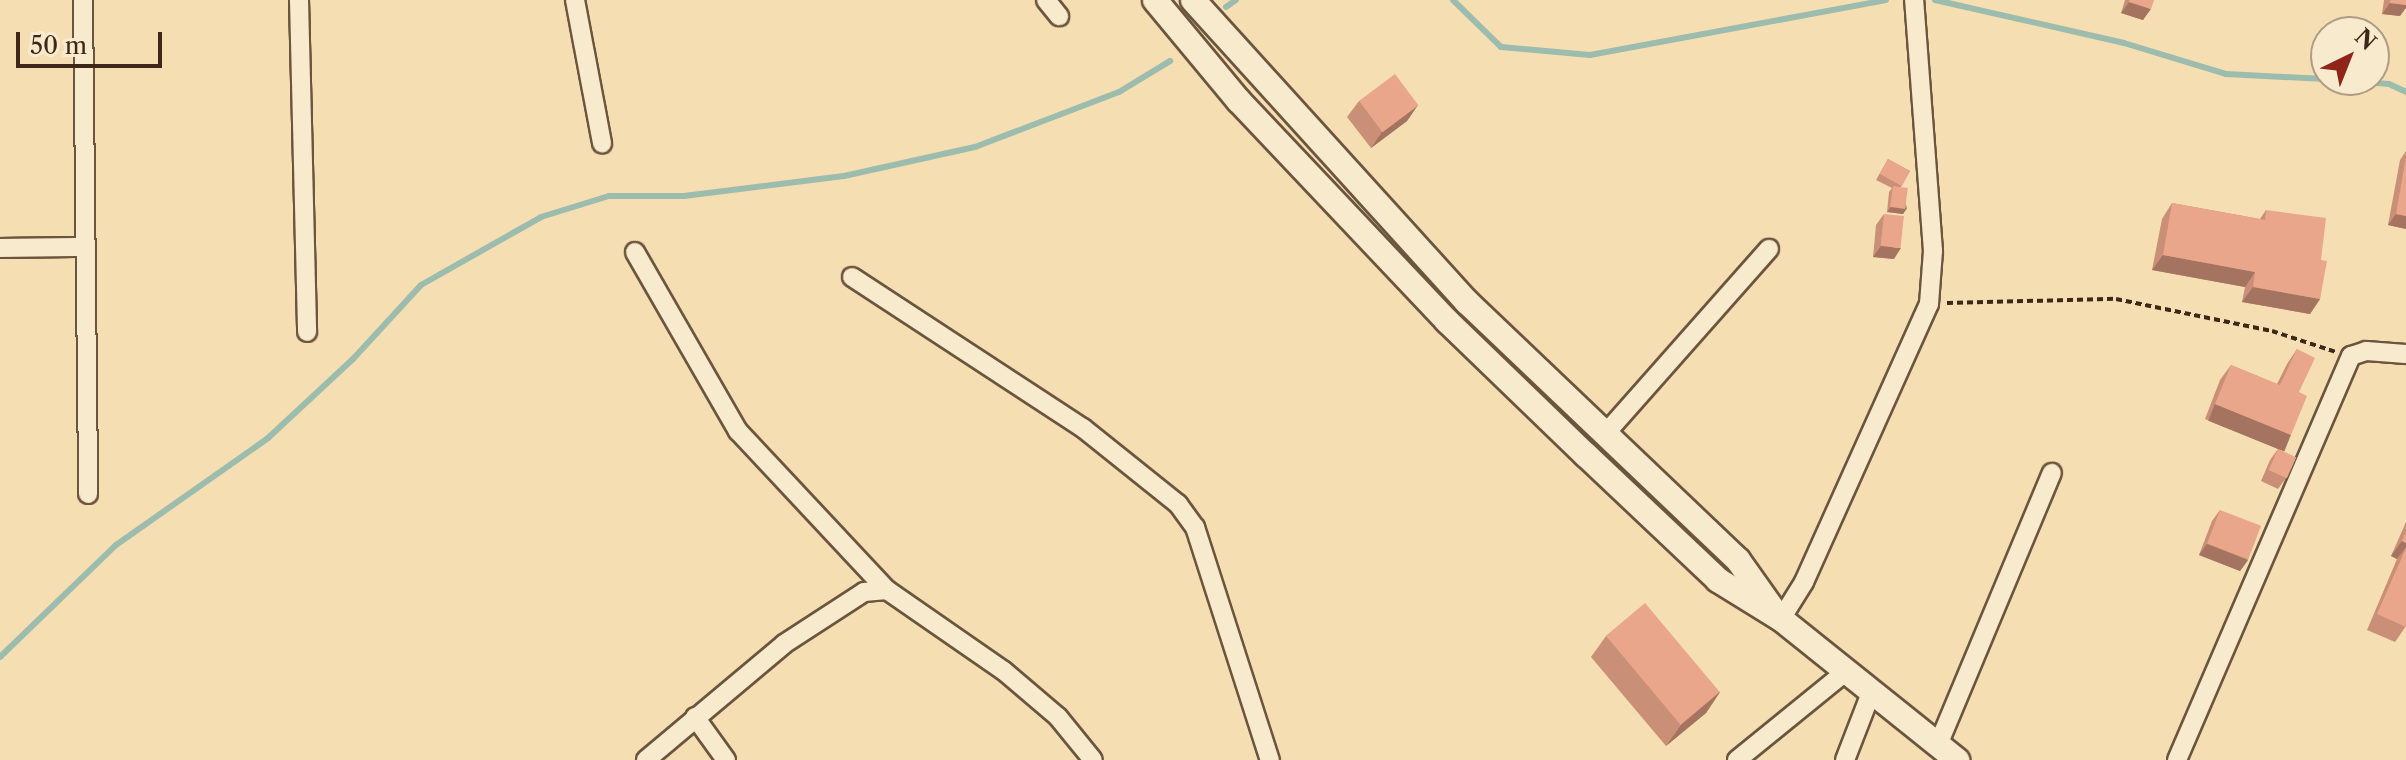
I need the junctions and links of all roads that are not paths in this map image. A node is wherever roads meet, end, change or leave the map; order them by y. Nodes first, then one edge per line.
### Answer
1 (83, 0) edge
2 (299, 0) edge
3 (575, 0) edge
4 (1046, 0) edge
5 (1155, 0) edge
6 (1193, 0) edge
7 (1914, 0) edge
8 (1059, 16) dead end
9 (602, 143) dead end
10 (85, 247) junction
11 (0, 248) edge
12 (1769, 249) dead end
13 (635, 252) dead end
14 (852, 277) dead end
15 (307, 332) dead end
16 (2406, 354) edge
17 (1606, 433) junction
18 (2052, 473) dead end
19 (88, 494) dead end
20 (887, 590) junction
21 (1781, 619) junction
22 (1843, 674) junction
23 (1871, 693) junction
24 (695, 717) junction
25 (1947, 753) edge
26 (646, 760) edge
27 (726, 760) edge
28 (1093, 760) edge
29 (1270, 760) edge
30 (1737, 760) edge
31 (1845, 760) edge
32 (2177, 760) edge

1 - 10 street
2 - 15 street
3 - 9 street
4 - 8 street
5 - 21 street
6 - 17 street
7 - 21 street
10 - 11 street
10 - 19 street
12 - 17 street
13 - 20 street
14 - 29 street
16 - 32 street
17 - 21 street
18 - 25 street
20 - 24 street
20 - 28 street
21 - 22 street
22 - 23 street
22 - 30 street
23 - 25 street
23 - 31 street
24 - 26 street
24 - 27 street

